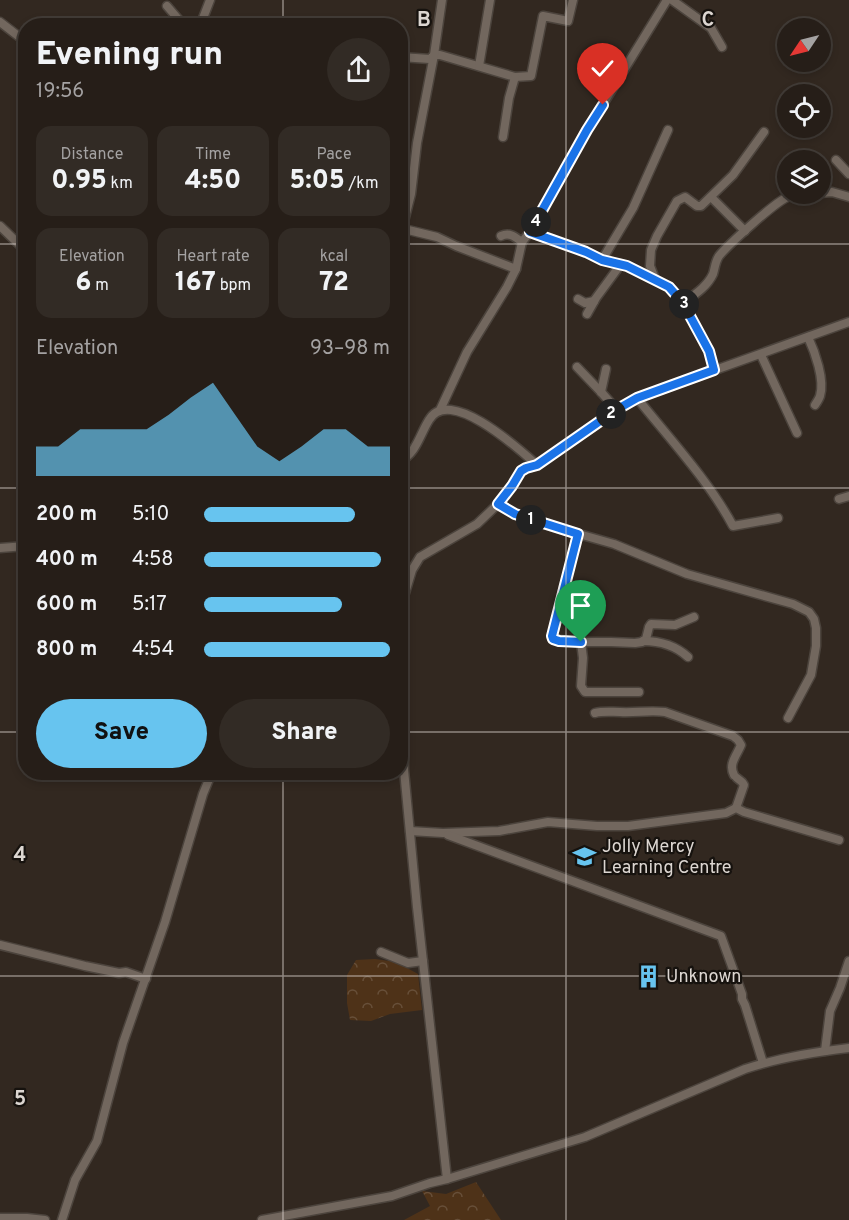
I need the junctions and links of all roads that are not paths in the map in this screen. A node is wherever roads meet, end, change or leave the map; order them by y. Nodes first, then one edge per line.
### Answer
1 (210, 0) edge
2 (442, 0) edge
3 (490, 0) edge
4 (573, 0) edge
5 (667, 0) edge
6 (672, 0) edge
7 (167, 6) dead end
8 (177, 18) edge
9 (203, 18) edge
10 (0, 22) edge
11 (18, 36) edge
12 (722, 47) dead end
13 (434, 55) junction
14 (408, 58) edge
15 (479, 66) junction
16 (515, 77) junction
17 (668, 130) dead end
18 (764, 132) dead end
19 (503, 137) dead end
20 (836, 160) dead end
21 (849, 174) edge
22 (831, 192) edge
23 (711, 197) junction
24 (849, 197) edge
25 (778, 204) edge
26 (408, 205) edge
27 (0, 226) edge
28 (745, 231) junction
29 (408, 232) edge
30 (530, 232) junction
31 (501, 236) dead end
32 (522, 242) junction
33 (18, 243) edge
34 (602, 260) junction
35 (621, 264) junction
36 (516, 269) junction
37 (655, 279) junction
38 (578, 299) dead end
39 (594, 301) junction
40 (683, 303) junction
41 (587, 314) dead end
42 (849, 322) edge
43 (808, 337) junction
44 (761, 355) junction
45 (577, 367) dead end
46 (606, 369) dead end
47 (714, 370) junction
48 (602, 392) junction
49 (637, 398) junction
50 (815, 405) dead end
51 (440, 410) junction
52 (616, 410) junction
53 (797, 433) dead end
54 (408, 457) edge
55 (537, 465) junction
56 (849, 496) edge
57 (839, 499) dead end
58 (498, 504) junction
59 (778, 519) dead end
60 (578, 534) junction
61 (18, 547) edge
62 (0, 548) edge
63 (408, 582) edge
64 (694, 617) dead end
65 (643, 641) junction
66 (581, 642) junction
67 (688, 657) dead end
68 (639, 692) dead end
69 (595, 713) dead end
70 (788, 718) dead end
71 (209, 780) edge
72 (405, 780) edge
73 (736, 807) junction
74 (410, 831) junction
75 (443, 833) junction
76 (839, 840) dead end
77 (0, 945) edge
78 (381, 952) dead end
79 (849, 961) edge
80 (423, 962) junction
81 (146, 979) junction
82 (849, 1048) edge
83 (825, 1051) junction
84 (763, 1063) junction
85 (447, 1179) junction
86 (0, 1218) edge
87 (45, 1220) edge
88 (62, 1220) edge
89 (262, 1220) edge

1 - 9 street
2 - 13 street
3 - 15 street
4 - 16 street
5 - 30 street
6 - 12 street
7 - 8 street
10 - 11 street
13 - 14 street
13 - 15 street
13 - 26 street
15 - 16 street
16 - 19 street
17 - 34 street
18 - 23 street
20 - 21 street
22 - 24 street
23 - 28 street
23 - 37 street
25 - 28 street
27 - 33 street
28 - 40 street
29 - 36 street
30 - 32 street
30 - 34 street
31 - 32 street
32 - 36 street
34 - 35 street
35 - 37 street
35 - 39 street
36 - 51 street
37 - 40 street
38 - 39 street
39 - 41 street
40 - 47 street
42 - 43 street
43 - 44 street
43 - 50 street
44 - 47 street
44 - 53 street
45 - 48 street
46 - 48 street
47 - 49 street
48 - 52 street
49 - 52 street
49 - 59 street
51 - 54 street
51 - 55 street
52 - 55 street
55 - 58 street
56 - 57 street
58 - 60 street
58 - 63 street
60 - 66 street
60 - 70 street
61 - 62 street
64 - 65 street
65 - 66 street
65 - 67 street
66 - 68 street
69 - 73 street
71 - 81 street
72 - 74 street
73 - 75 street
73 - 76 street
74 - 75 street
74 - 80 street
75 - 84 street
77 - 81 street
78 - 80 street
79 - 83 street
80 - 85 street
81 - 88 street
82 - 83 street
83 - 84 street
84 - 85 street
85 - 89 street
86 - 87 street

